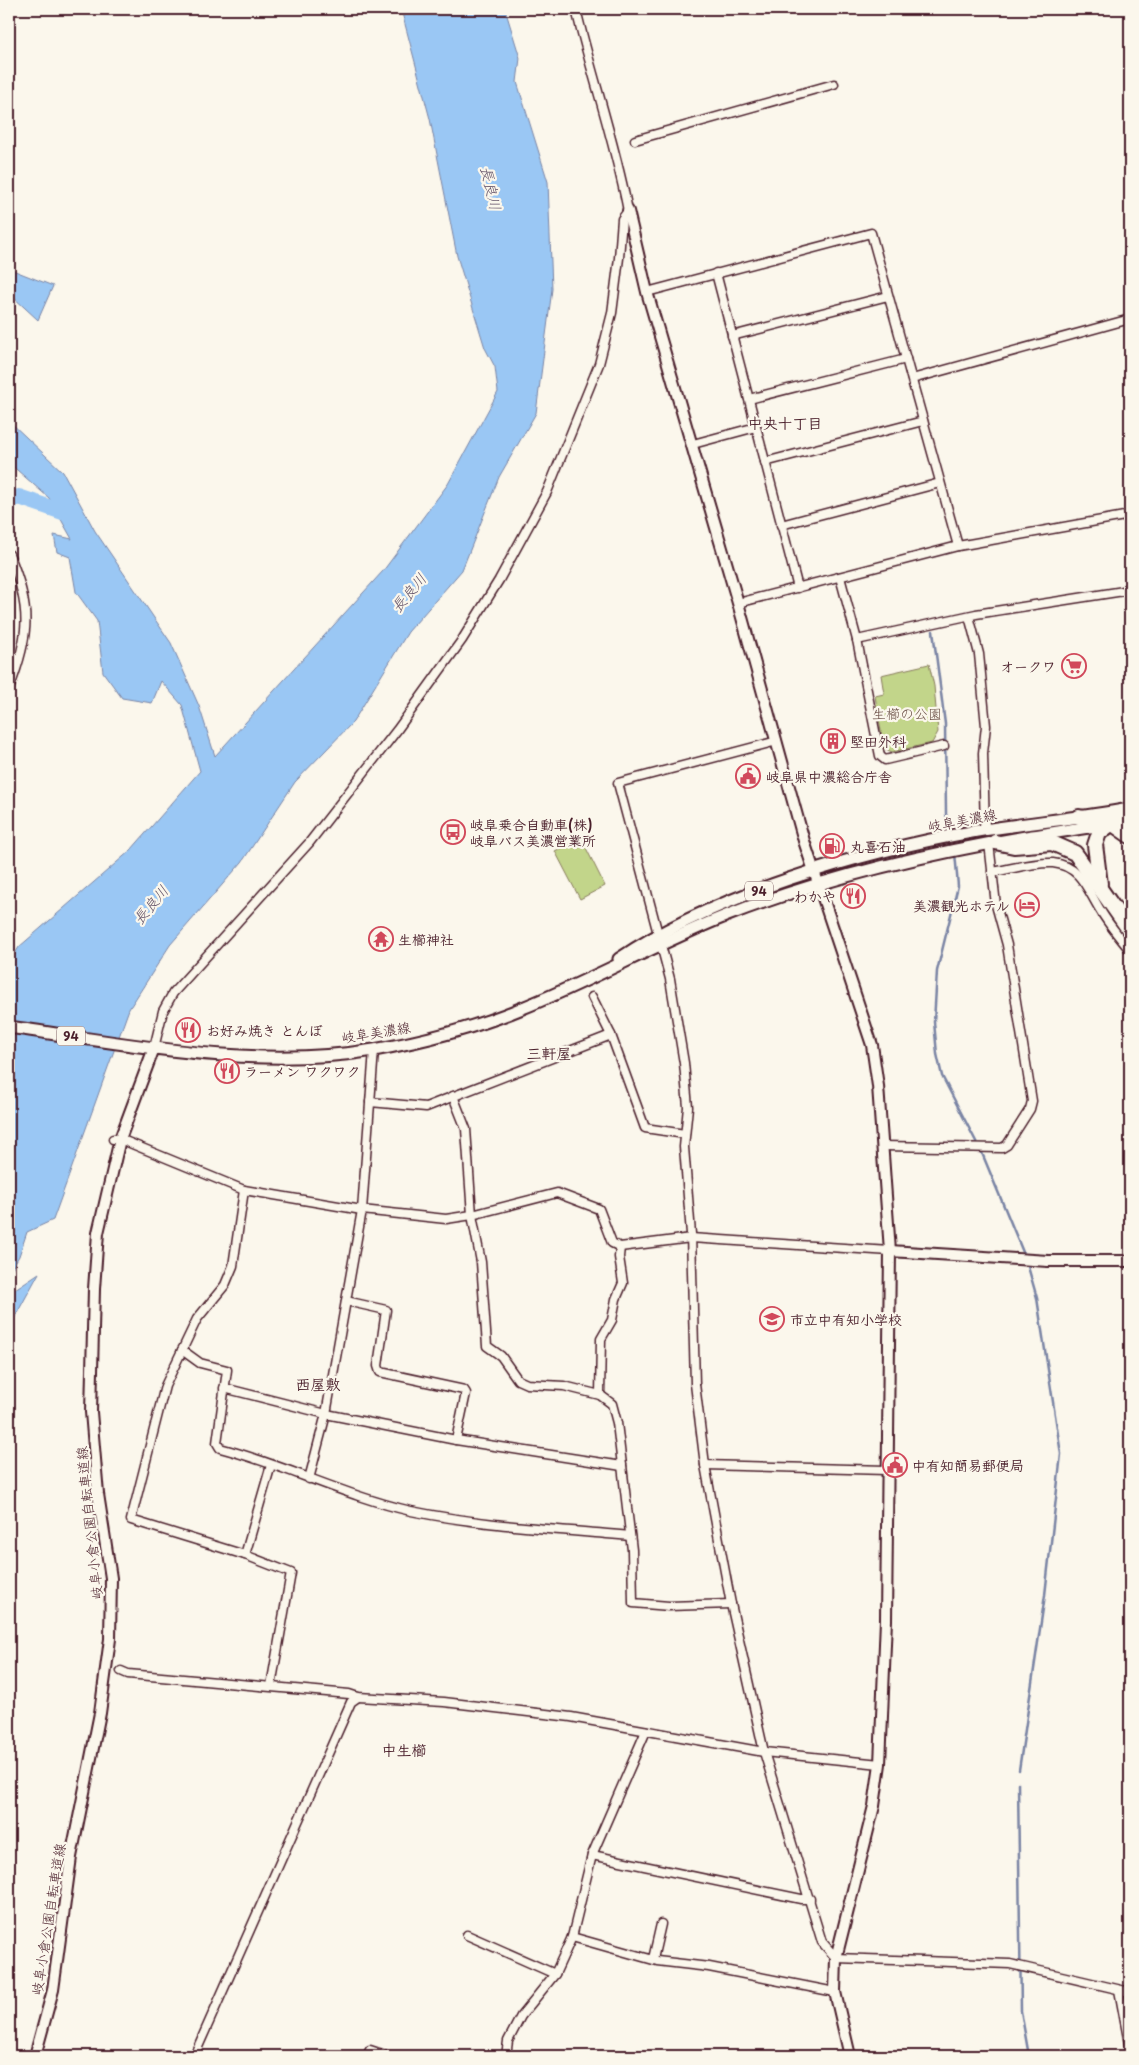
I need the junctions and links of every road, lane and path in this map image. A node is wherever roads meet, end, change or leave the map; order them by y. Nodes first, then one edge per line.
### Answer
1 (576, 9) edge
2 (834, 84) dead end
3 (635, 140) dead end
4 (628, 211) junction
5 (716, 273) junction
6 (647, 292) junction
7 (888, 296) junction
8 (1130, 319) edge
9 (732, 336) junction
10 (906, 359) junction
11 (912, 379) junction
12 (749, 399) junction
13 (923, 421) junction
14 (756, 428) junction
15 (692, 444) junction
16 (765, 462) junction
17 (940, 483) junction
18 (1130, 515) edge
19 (781, 525) junction
20 (958, 546) junction
21 (9, 554) edge
22 (840, 577) junction
23 (798, 588) junction
24 (1130, 590) edge
25 (738, 603) junction
26 (969, 616) junction
27 (857, 640) junction
28 (9, 689) edge
29 (776, 741) junction
30 (944, 746) dead end
31 (1130, 809) edge
32 (1079, 817) junction
33 (1130, 822) edge
34 (1113, 824) junction
35 (985, 830) junction
36 (1130, 836) edge
37 (992, 843) junction
38 (814, 872) junction
39 (992, 872) junction
40 (818, 883) junction
41 (1103, 892) junction
42 (1130, 931) edge
43 (660, 939) junction
44 (1130, 950) edge
45 (592, 997) dead end
46 (9, 1027) edge
47 (611, 1035) junction
48 (154, 1048) junction
49 (374, 1050) junction
50 (453, 1096) junction
51 (370, 1102) junction
52 (685, 1134) junction
53 (117, 1139) junction
54 (882, 1146) junction
55 (244, 1190) junction
56 (362, 1210) junction
57 (472, 1215) junction
58 (691, 1238) junction
59 (620, 1247) junction
60 (890, 1252) junction
61 (1130, 1261) edge
62 (346, 1301) junction
63 (182, 1350) junction
64 (224, 1388) junction
65 (600, 1395) junction
66 (326, 1414) junction
67 (456, 1440) junction
68 (271, 1464) junction
69 (706, 1465) junction
70 (622, 1466) junction
71 (886, 1470) junction
72 (310, 1479) junction
73 (630, 1536) junction
74 (246, 1555) junction
75 (731, 1604) junction
76 (121, 1672) dead end
77 (271, 1686) junction
78 (358, 1698) junction
79 (646, 1731) junction
80 (764, 1752) junction
81 (880, 1764) junction
82 (592, 1855) junction
83 (810, 1899) junction
84 (661, 1924) dead end
85 (466, 1934) dead end
86 (572, 1937) junction
87 (836, 1958) junction
88 (653, 1959) junction
89 (555, 1974) junction
90 (1119, 1990) junction
91 (835, 1992) junction
92 (1130, 1992) edge
93 (1130, 2049) edge
94 (35, 2056) edge
95 (194, 2056) edge
96 (367, 2056) edge
97 (388, 2056) edge
98 (506, 2056) edge
99 (850, 2056) edge

1 - 4 street
2 - 3 street
4 - 6 street
4 - 48 street
5 - 6 street
5 - 7 street
5 - 9 street
6 - 15 street
7 - 9 street
7 - 10 street
8 - 11 street
9 - 12 street
10 - 11 street
10 - 12 street
11 - 13 street
12 - 14 street
13 - 16 street
13 - 17 street
14 - 15 street
14 - 16 street
15 - 25 street
16 - 19 street
17 - 19 street
17 - 20 street
18 - 20 street
19 - 23 street
20 - 22 street
21 - 28 street
22 - 23 street
22 - 27 street
23 - 25 street
24 - 26 street
25 - 29 street
26 - 27 street
26 - 35 street
27 - 30 street
29 - 38 street
29 - 43 street
31 - 32 main road, 岐阜美濃線 / 94
31 - 34 highway
32 - 34 highway
32 - 35 main road, 岐阜美濃線 / 94
33 - 34 main road, 岐阜美濃線 / 94
34 - 36 highway
34 - 37 main road, 岐阜美濃線 / 94
34 - 41 highway
35 - 38 main road, 岐阜美濃線 / 94
37 - 39 street
37 - 40 main road, 岐阜美濃線 / 94
37 - 41 highway
38 - 40 street
38 - 43 main road, 岐阜美濃線 / 94
39 - 44 street
39 - 54 street
40 - 43 main road, 岐阜美濃線 / 94
40 - 54 street
41 - 42 highway
43 - 49 main road, 岐阜美濃線 / 94
43 - 52 street
45 - 47 street
46 - 48 main road, 岐阜美濃線 / 94
47 - 50 street
47 - 52 street
48 - 49 main road, 岐阜美濃線 / 94
48 - 53 street, 岐阜小倉公園自転車道線
49 - 51 street
50 - 51 street
50 - 57 street
51 - 56 street
52 - 58 street
53 - 55 street
53 - 94 street, 岐阜小倉公園自転車道線
54 - 60 street
55 - 56 street
55 - 63 street
56 - 57 street
56 - 62 street
57 - 59 street
57 - 65 street
58 - 59 street
58 - 60 street
58 - 69 street
59 - 65 street
60 - 61 street
60 - 71 street
62 - 66 street
62 - 67 street
63 - 64 street
63 - 74 street
64 - 66 street
64 - 68 street
65 - 70 street
66 - 67 street
66 - 72 street
67 - 70 street
68 - 72 street
68 - 74 street
69 - 71 street
69 - 75 street
70 - 73 street
71 - 81 street
72 - 73 street
73 - 75 street
74 - 77 street
75 - 80 street
76 - 77 street
77 - 78 street
78 - 79 street
78 - 95 street
79 - 80 street
79 - 82 street
80 - 81 street
80 - 83 street
81 - 87 street
82 - 83 street
82 - 86 street
83 - 87 street
84 - 88 street
85 - 89 street
86 - 88 street
86 - 89 street
87 - 90 street
87 - 91 street
88 - 91 street
89 - 98 street
90 - 92 street
90 - 93 street
91 - 99 street
96 - 97 street

